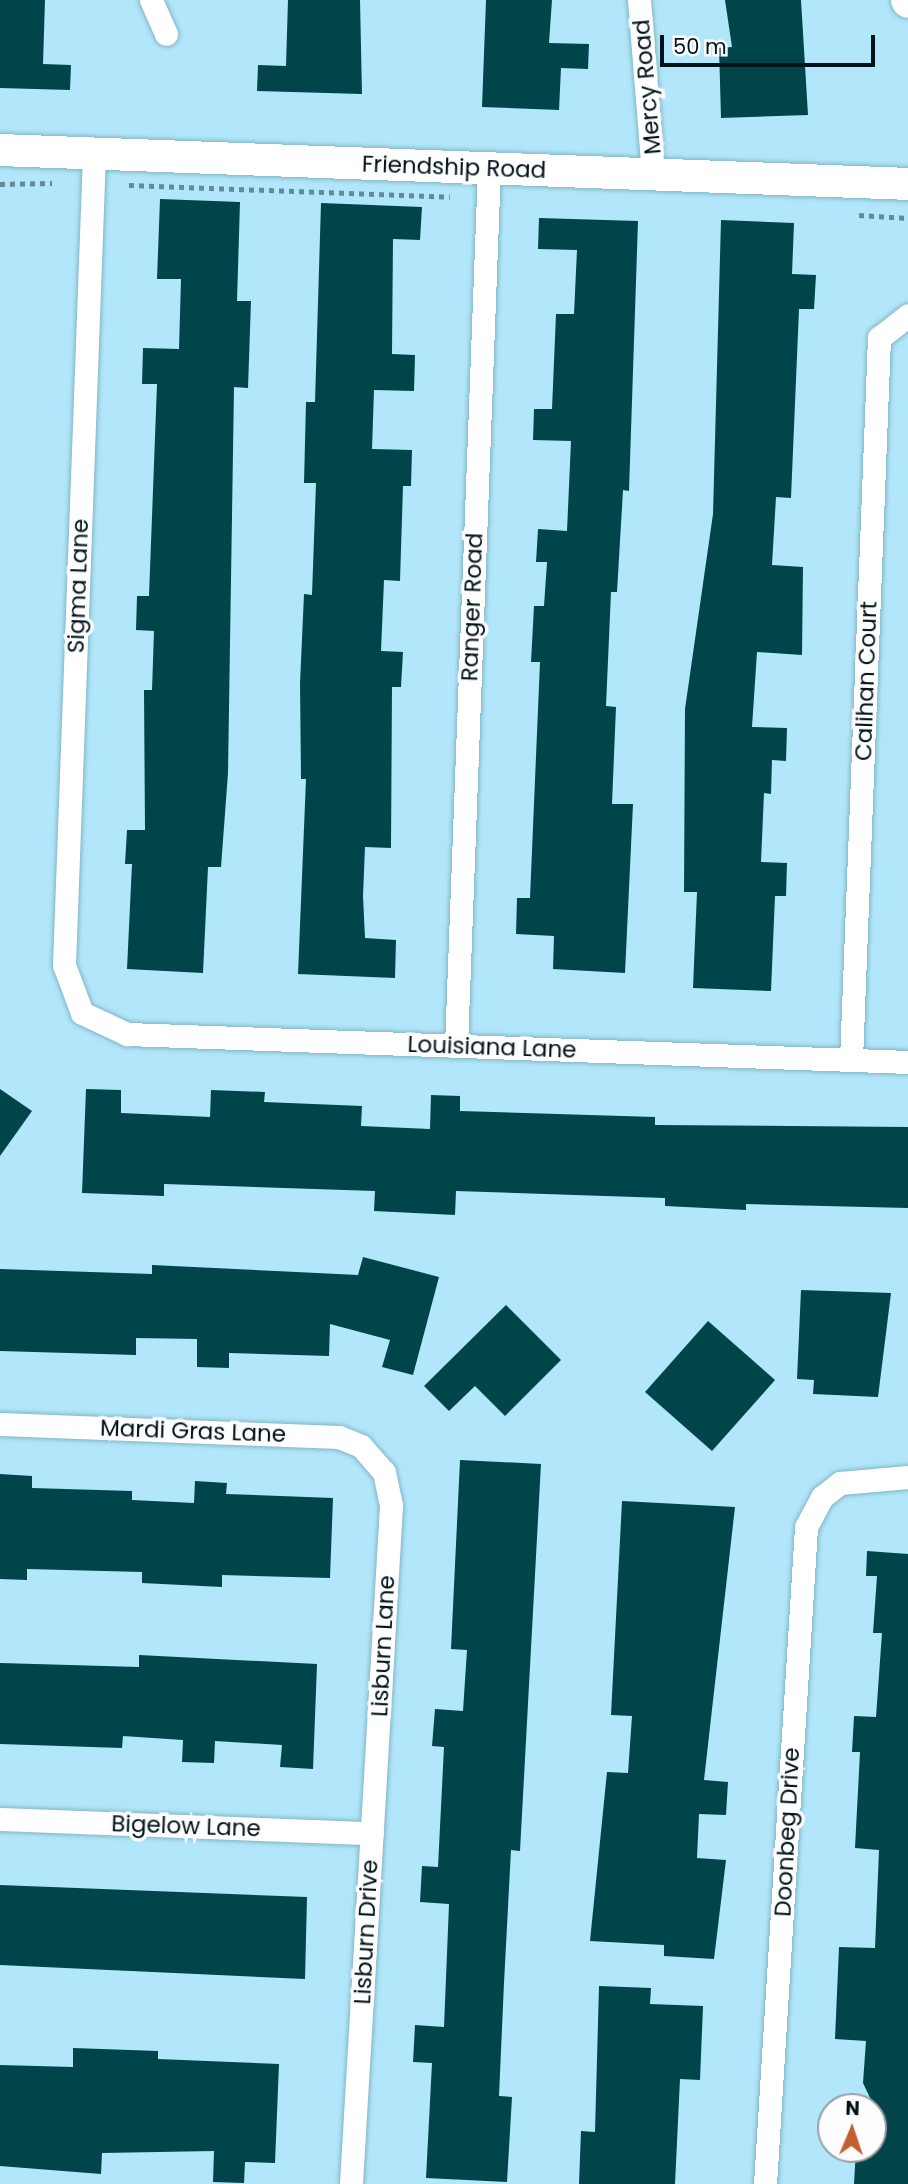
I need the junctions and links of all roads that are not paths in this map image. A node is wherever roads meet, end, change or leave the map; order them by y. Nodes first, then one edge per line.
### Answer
1 (151, 0) edge
2 (639, 0) edge
3 (166, 34) dead end
4 (0, 150) edge
5 (94, 154) junction
6 (489, 168) junction
7 (653, 175) junction
8 (908, 184) edge
9 (908, 315) edge
10 (82, 1013) joint
11 (456, 1046) junction
12 (851, 1060) junction
13 (908, 1062) edge
14 (0, 1424) edge
15 (377, 1462) joint
16 (908, 1478) edge
17 (0, 1819) edge
18 (372, 1833) junction
19 (351, 2184) edge
20 (765, 2184) edge

1 - 3 street
2 - 7 street, Mercy Road
4 - 5 street, Friendship Road
5 - 6 street, Friendship Road
5 - 10 street, Sigma Lane
6 - 7 street, Friendship Road
6 - 11 street, Ranger Road
7 - 8 street, Friendship Road
9 - 12 street, Calihan Court
10 - 11 street, Louisiana Lane
11 - 12 street, Louisiana Lane
12 - 13 street, Louisiana Lane
14 - 15 street, Mardi Gras Lane
15 - 18 street, Lisburn Lane
16 - 20 street, Doonbeg Drive
17 - 18 street, Bigelow Lane
18 - 19 street, Lisburn Drive

